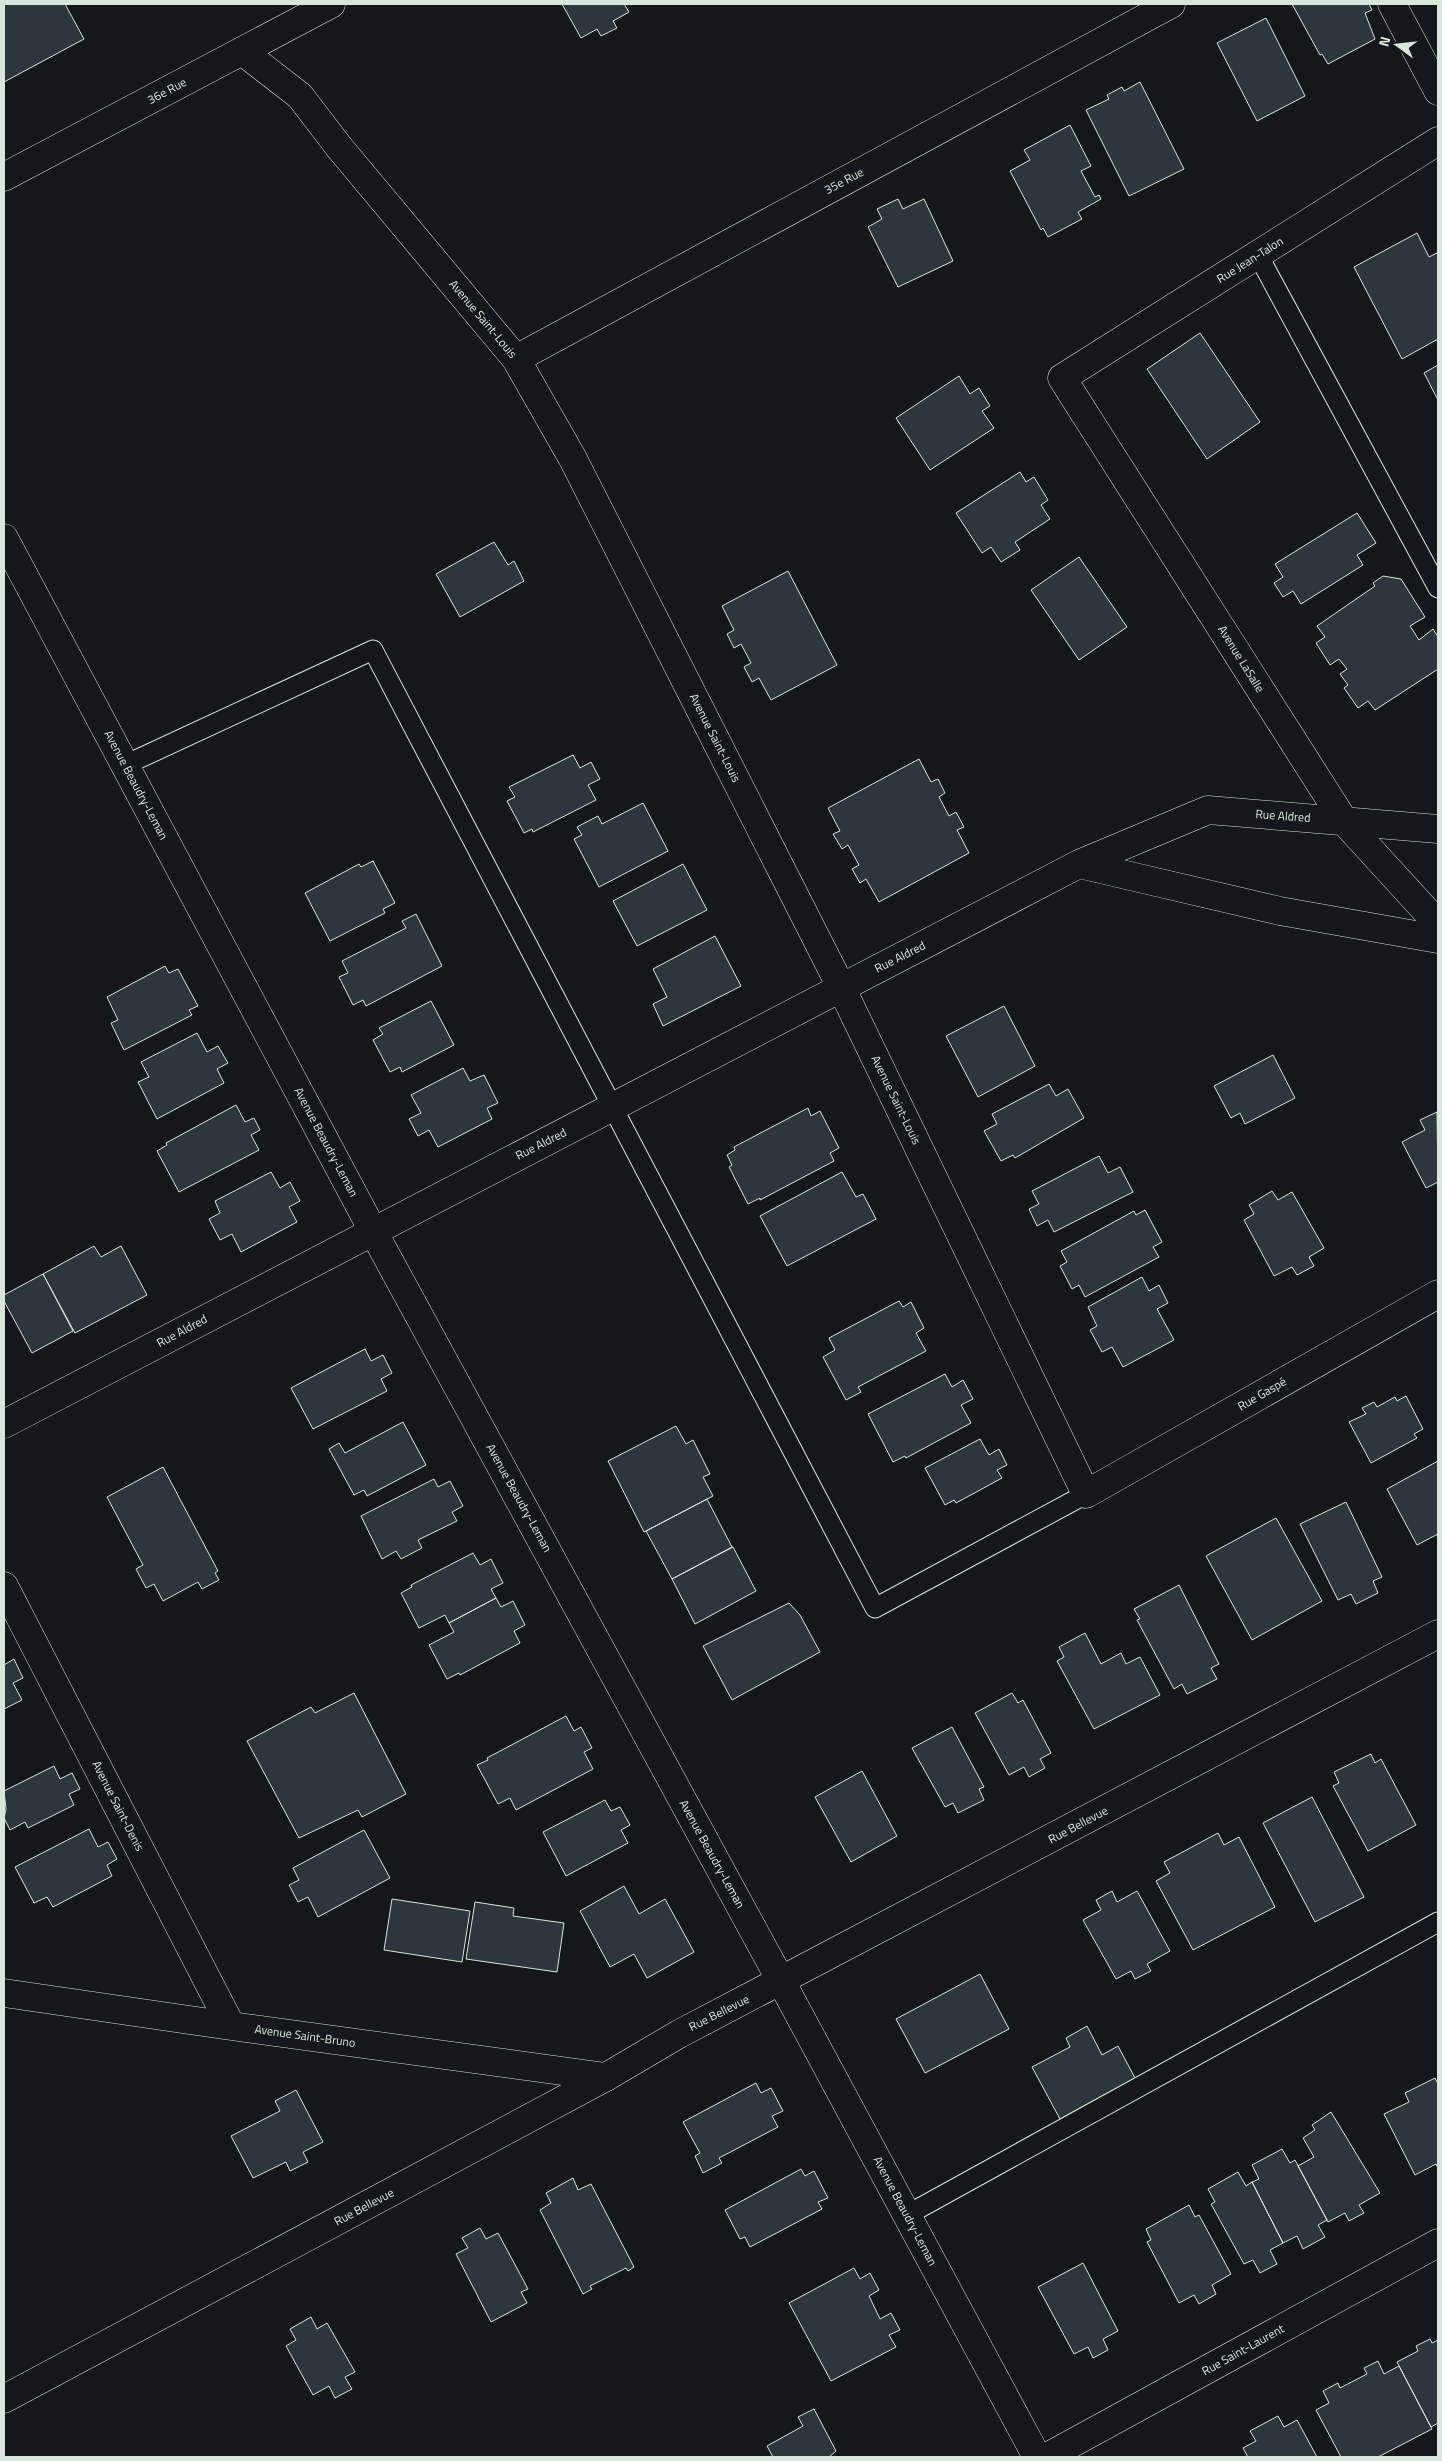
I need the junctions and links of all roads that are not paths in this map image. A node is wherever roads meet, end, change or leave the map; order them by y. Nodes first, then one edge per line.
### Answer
1 (331, 4) edge
2 (1171, 4) edge
3 (1392, 4) edge
4 (242, 51) junction
5 (1438, 91) edge
6 (1438, 141) edge
7 (4, 177) edge
8 (1258, 254) junction
9 (516, 359) junction
10 (1062, 378) joint
11 (4, 538) edge
12 (1438, 588) edge
13 (125, 764) junction
14 (1344, 821) junction
15 (1438, 829) edge
16 (1079, 864) junction
17 (1438, 924) edge
18 (1438, 939) edge
19 (842, 988) junction
20 (613, 1106) junction
21 (373, 1231) junction
22 (1438, 1294) edge
23 (4, 1424) edge
24 (1086, 1494) junction
25 (4, 1586) edge
26 (1438, 1634) edge
27 (1438, 1922) edge
28 (782, 1982) junction
29 (4, 1993) edge
30 (231, 2026) junction
31 (606, 2077) junction
32 (907, 2215) junction
33 (1438, 2243) edge
34 (4, 2399) edge
35 (1037, 2457) edge
36 (1048, 2457) edge

1 - 4 street, 36e Rue
2 - 9 street, 35e Rue
3 - 5 street
4 - 7 street, 36e Rue
4 - 9 street, Avenue Saint-Louis
6 - 8 street, Rue Jean-Talon
8 - 10 street, Rue Jean-Talon
8 - 12 lane
9 - 19 street, Avenue Saint-Louis
10 - 14 street, Avenue LaSalle
11 - 13 street, Avenue Beaudry-Leman
13 - 20 lane
13 - 21 street, Avenue Beaudry-Leman
14 - 15 street, Rue Aldred
14 - 16 street, Rue Aldred
14 - 17 street, Avenue LaSalle
16 - 18 street
16 - 19 street, Rue Aldred
19 - 20 street, Rue Aldred
19 - 24 street, Avenue Saint-Louis
20 - 21 street, Rue Aldred
20 - 24 lane
21 - 23 street, Rue Aldred
21 - 28 street, Avenue Beaudry-Leman
22 - 24 street, Rue Gaspé
25 - 30 street, Avenue Saint-Denis
26 - 28 street, Rue Bellevue
27 - 32 lane
28 - 31 street, Rue Bellevue
28 - 32 street, Avenue Beaudry-Leman
29 - 30 street, Avenue Saint-Bruno
30 - 31 street, Avenue Saint-Bruno
31 - 34 street, Rue Bellevue
32 - 35 street, Avenue Beaudry-Leman
33 - 36 street, Rue Saint-Laurent

